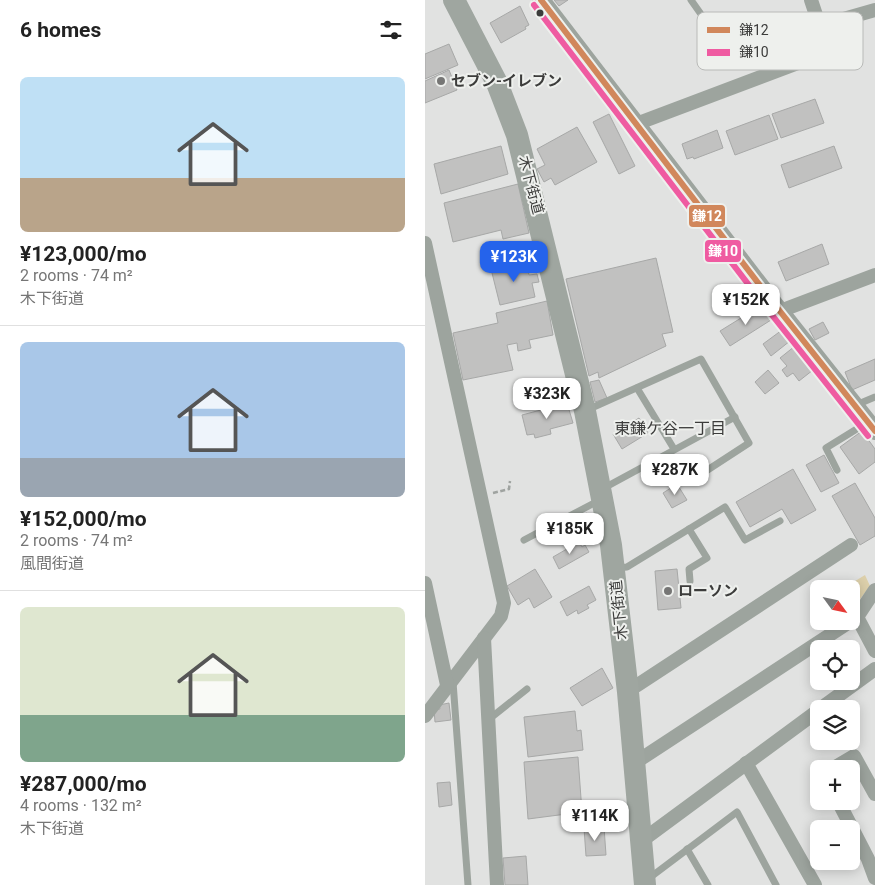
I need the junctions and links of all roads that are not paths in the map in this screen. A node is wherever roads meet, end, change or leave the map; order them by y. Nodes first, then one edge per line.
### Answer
1 (454, 0) edge
2 (541, 0) edge
3 (691, 0) edge
4 (811, 0) edge
5 (873, 7) edge
6 (699, 12) edge
7 (815, 12) edge
8 (859, 12) edge
9 (779, 70) edge
10 (636, 124) junction
11 (425, 243) edge
12 (875, 275) edge
13 (782, 313) junction
14 (637, 388) junction
15 (875, 397) edge
16 (855, 405) junction
17 (585, 411) junction
18 (735, 417) junction
19 (872, 427) edge
20 (674, 449) junction
21 (837, 470) dead end
22 (706, 472) dead end
23 (602, 494) junction
24 (779, 521) dead end
25 (689, 529) junction
26 (524, 540) dead end
27 (851, 545) dead end
28 (614, 569) junction
29 (690, 580) dead end
30 (425, 583) edge
31 (875, 590) edge
32 (860, 610) edge
33 (838, 630) edge
34 (860, 630) edge
35 (484, 638) junction
36 (875, 651) edge
37 (875, 669) edge
38 (449, 681) junction
39 (626, 685) junction
40 (527, 689) dead end
41 (832, 700) edge
42 (425, 716) edge
43 (810, 716) edge
44 (488, 720) junction
45 (746, 763) junction
46 (633, 764) junction
47 (860, 767) edge
48 (875, 794) edge
49 (843, 810) edge
50 (641, 842) junction
51 (687, 849) junction
52 (875, 878) edge
53 (644, 883) edge
54 (468, 885) edge
55 (497, 885) edge
56 (707, 885) edge
57 (776, 885) edge
58 (815, 885) edge

1 - 17 main road, 木下街道
2 - 10 street
3 - 6 lane
4 - 7 street
5 - 8 street
9 - 10 street
10 - 13 street
11 - 35 street
12 - 13 street
13 - 16 street
14 - 17 lane
14 - 18 lane
14 - 20 lane
15 - 16 lane
16 - 19 street
17 - 23 main road, 木下街道
18 - 20 lane
18 - 22 lane
19 - 21 lane
20 - 23 lane
23 - 26 lane
23 - 28 main road, 木下街道
24 - 25 lane
25 - 28 lane
25 - 29 lane
27 - 39 street
28 - 39 main road, 木下街道
30 - 38 street
31 - 32 street
33 - 46 street
34 - 36 street
35 - 38 street
35 - 44 street
37 - 41 street
38 - 42 street
38 - 54 lane
39 - 46 main road, 木下街道
40 - 44 lane
43 - 45 street
44 - 55 street
45 - 50 street
45 - 58 street
46 - 50 main road, 木下街道
47 - 48 street
49 - 52 street
50 - 53 main road, 木下街道
51 - 53 lane
51 - 56 lane
51 - 57 lane

